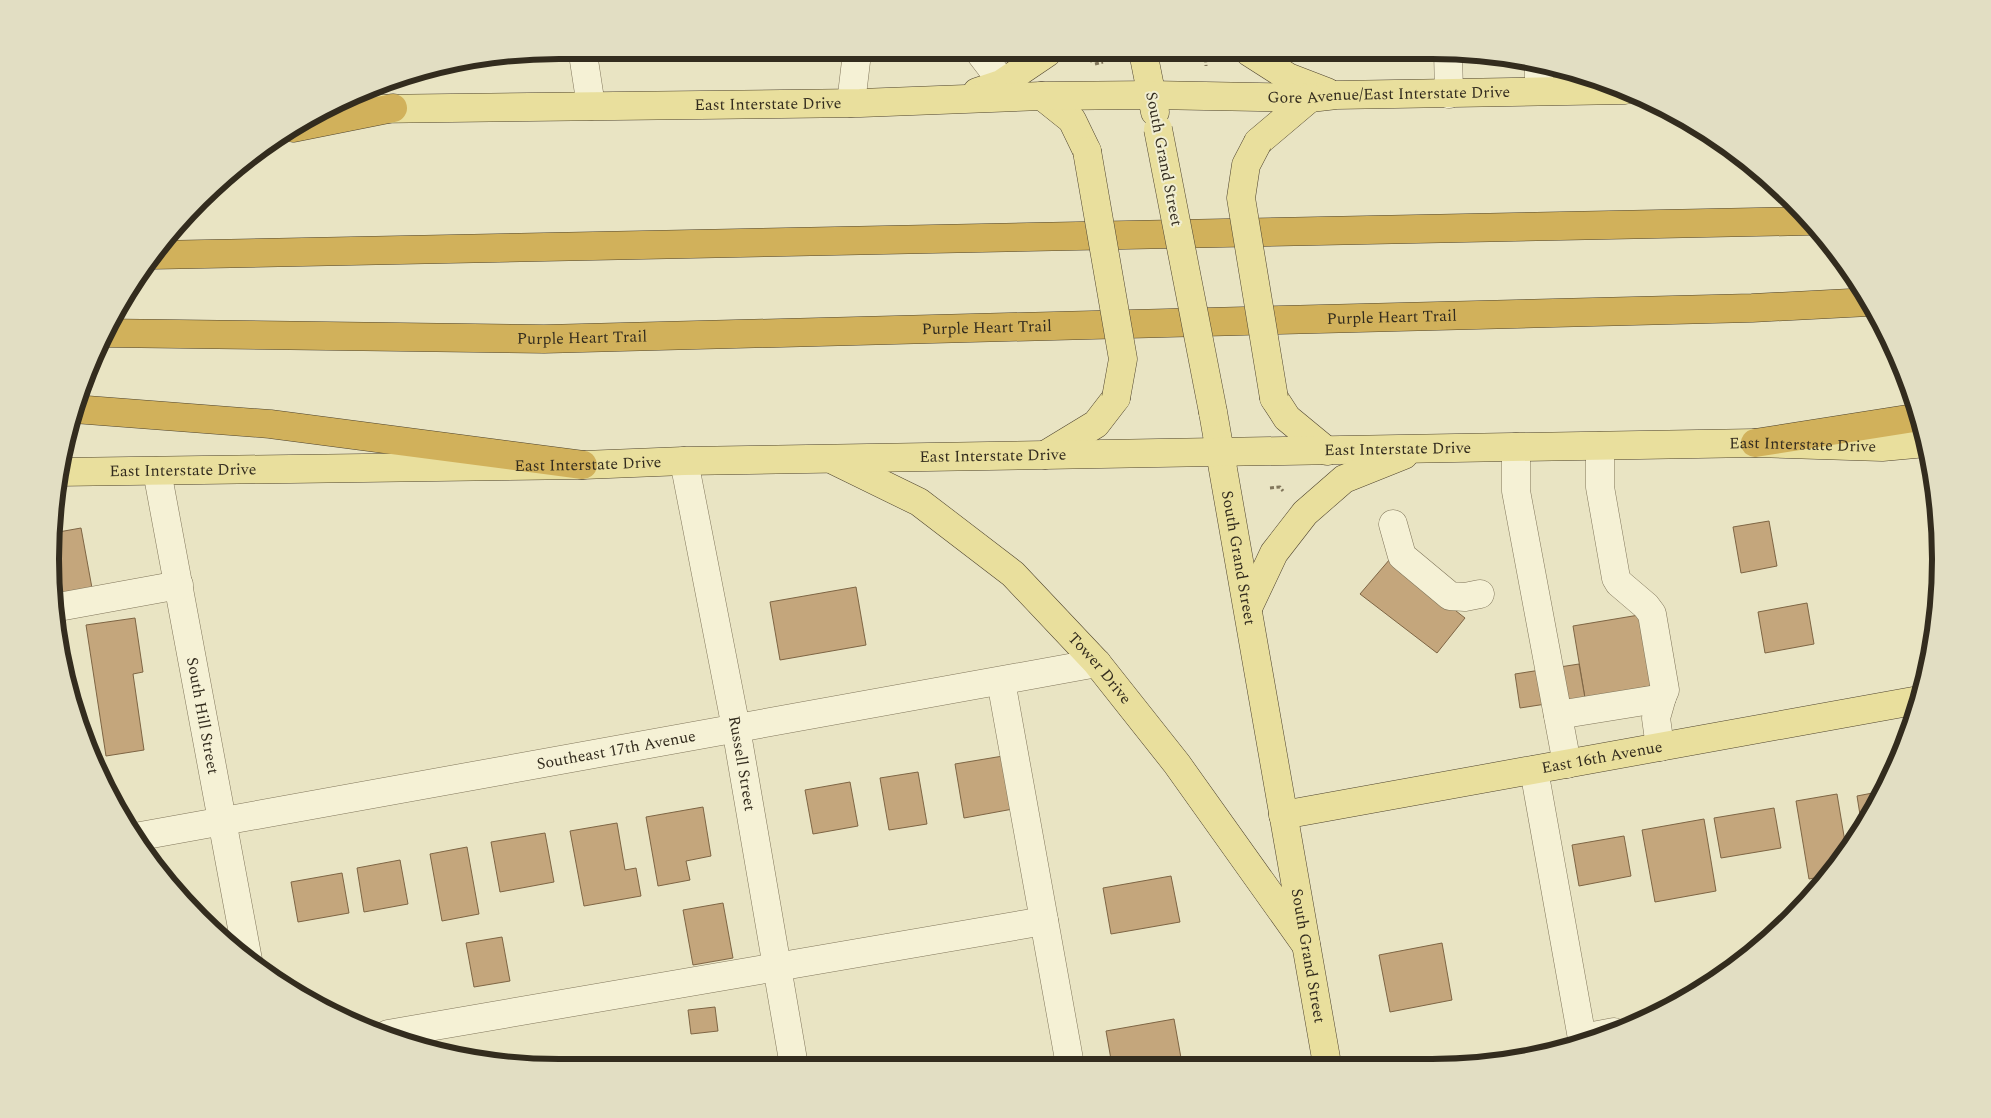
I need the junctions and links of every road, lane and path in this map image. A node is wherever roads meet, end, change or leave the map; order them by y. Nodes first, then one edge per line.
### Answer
1 (584, 59) edge
2 (856, 59) edge
3 (985, 59) edge
4 (1037, 59) edge
5 (1088, 59) edge
6 (1144, 59) edge
7 (1206, 59) edge
8 (1260, 59) edge
9 (1448, 59) edge
10 (1094, 63) dead end
11 (1207, 74) dead end
12 (1539, 79) edge
13 (1003, 83) junction
14 (1596, 86) edge
15 (1449, 94) junction
16 (1151, 95) junction
17 (1042, 96) junction
18 (1323, 96) junction
19 (953, 100) junction
20 (851, 103) junction
21 (591, 106) junction
22 (393, 108) junction
23 (341, 109) edge
24 (312, 124) edge
25 (1801, 221) edge
26 (161, 255) edge
27 (1861, 302) edge
28 (113, 332) edge
29 (82, 410) edge
30 (1912, 418) edge
31 (1755, 444) junction
32 (1919, 444) edge
33 (1600, 446) junction
34 (1516, 447) junction
35 (1422, 449) junction
36 (1327, 451) junction
37 (1220, 452) junction
38 (1044, 456) junction
39 (832, 459) junction
40 (684, 461) junction
41 (583, 465) junction
42 (157, 471) junction
43 (66, 472) edge
44 (1393, 524) dead end
45 (179, 585) junction
46 (1480, 594) dead end
47 (61, 606) edge
48 (1248, 608) junction
49 (1097, 663) junction
50 (1001, 681) junction
51 (1662, 697) junction
52 (1911, 701) edge
53 (1558, 715) junction
54 (736, 728) junction
55 (1660, 747) junction
56 (1568, 764) junction
57 (1534, 770) junction
58 (1283, 815) junction
59 (223, 822) junction
60 (143, 837) edge
61 (1044, 921) junction
62 (1306, 945) junction
63 (246, 949) edge
64 (777, 967) junction
65 (397, 1032) edge
66 (1581, 1036) edge
67 (793, 1059) edge
68 (1069, 1059) edge
69 (1326, 1059) edge

1 - 21 street
2 - 20 street
3 - 13 street
4 - 13 main road
5 - 10 path
6 - 16 main road, South Grand Street
7 - 11 path
8 - 18 main road
9 - 15 street
12 - 14 main road, Gore Avenue/East Interstate Drive
12 - 15 main road, Gore Avenue/East Interstate Drive
13 - 19 main road
15 - 18 main road, Gore Avenue/East Interstate Drive
16 - 17 main road, East Interstate Drive
16 - 18 main road, Gore Avenue/East Interstate Drive
16 - 37 main road, South Grand Street, bridge
17 - 19 main road, East Interstate Drive
17 - 38 main road, bridge
18 - 36 main road, bridge
19 - 20 main road, East Interstate Drive
20 - 21 main road, East Interstate Drive
21 - 22 main road, East Interstate Drive
22 - 23 main road, East Interstate Drive
22 - 24 highway
25 - 26 highway
27 - 28 highway, Purple Heart Trail
29 - 41 highway
30 - 31 highway
31 - 32 main road, East Interstate Drive
31 - 33 main road, East Interstate Drive
33 - 34 main road, East Interstate Drive
33 - 51 street
34 - 35 main road, East Interstate Drive
34 - 53 street
35 - 36 main road, East Interstate Drive
35 - 48 main road
36 - 37 main road, East Interstate Drive
37 - 38 main road, East Interstate Drive
37 - 48 main road, South Grand Street
38 - 39 main road, East Interstate Drive
39 - 40 main road, East Interstate Drive
39 - 49 main road, Tower Drive
40 - 41 main road, East Interstate Drive
40 - 54 street, Russell Street
41 - 42 main road, East Interstate Drive
42 - 43 main road, East Interstate Drive
42 - 45 street, South Hill Street
44 - 46 street
45 - 47 street
45 - 59 street, South Hill Street
48 - 58 main road, South Grand Street
49 - 50 street, Southeast 17th Avenue
49 - 62 main road, Tower Drive
50 - 54 street, Southeast 17th Avenue
50 - 61 street
51 - 53 street
51 - 55 street
52 - 55 main road, East 16th Avenue
53 - 56 street
54 - 59 street, Southeast 17th Avenue
54 - 64 street, Russell Street
55 - 56 main road, East 16th Avenue
56 - 57 main road, East 16th Avenue
57 - 58 main road, East 16th Avenue
57 - 66 street
58 - 62 main road, South Grand Street
59 - 60 street, Southeast 17th Avenue
59 - 63 street, South Hill Street
61 - 64 street
61 - 68 street
62 - 69 main road, South Grand Street
64 - 65 street
64 - 67 street, Russell Street

